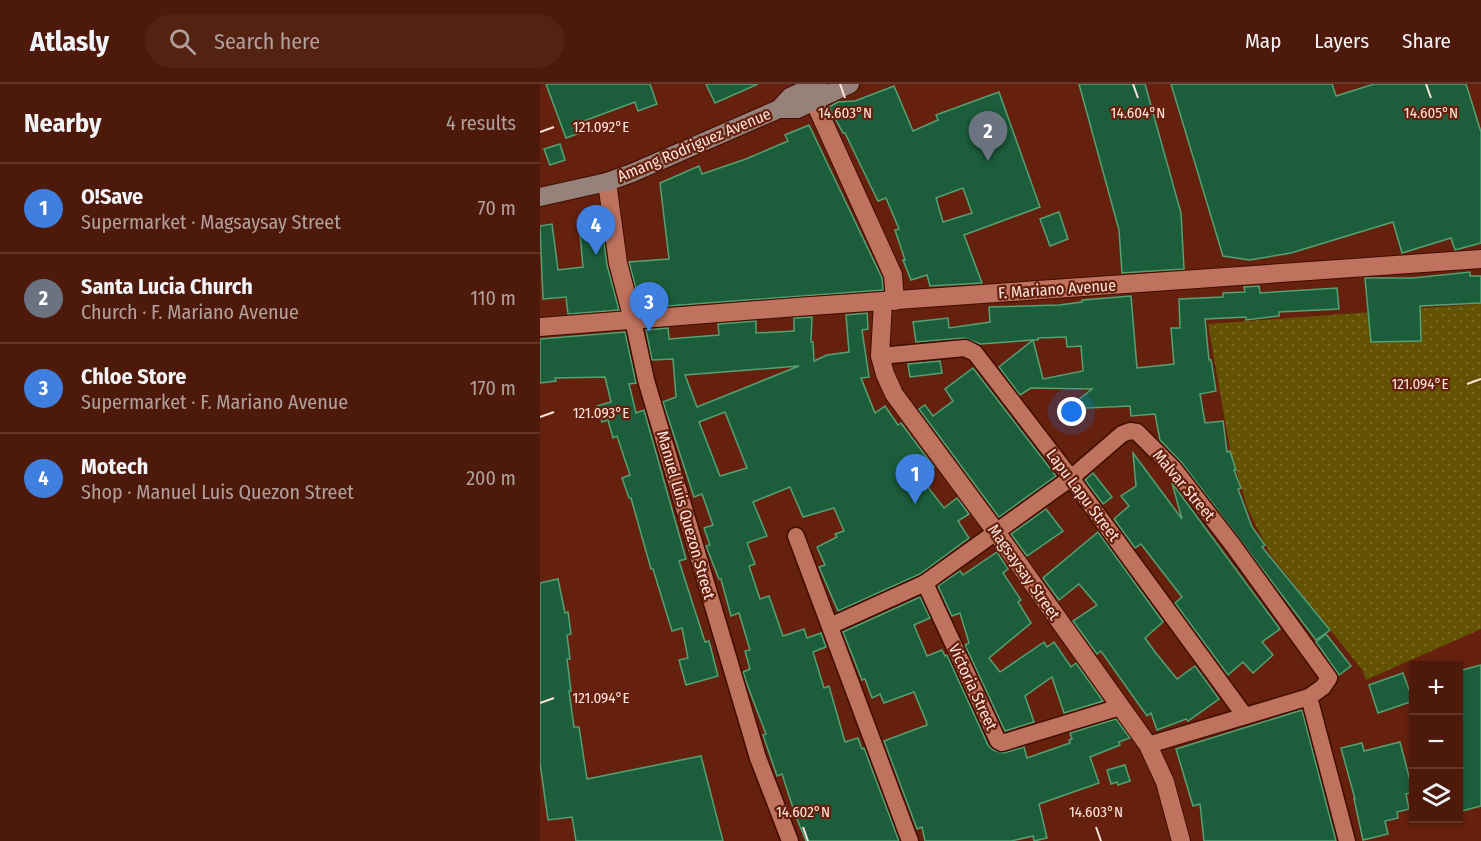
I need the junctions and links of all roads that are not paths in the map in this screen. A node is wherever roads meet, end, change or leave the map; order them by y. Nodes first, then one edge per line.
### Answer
1 (850, 84) edge
2 (816, 93) edge
3 (607, 182) junction
4 (540, 197) edge
5 (1481, 259) edge
6 (889, 302) junction
7 (633, 320) junction
8 (540, 327) edge
9 (880, 356) junction
10 (1071, 478) junction
11 (996, 532) junction
12 (796, 536) dead end
13 (925, 583) junction
14 (830, 626) junction
15 (1309, 697) junction
16 (1120, 707) junction
17 (1245, 716) junction
18 (1148, 746) junction
19 (790, 841) edge
20 (910, 841) edge
21 (1181, 841) edge
22 (1347, 841) edge

1 - 2 main road, Amang Rodriguez Avenue
2 - 3 main road, Amang Rodriguez Avenue
2 - 6 street, Magsaysay Street
3 - 4 main road, Amang Rodriguez Avenue
3 - 7 street, Manuel Luis Quezon Street
5 - 6 street, F. Mariano Avenue
6 - 7 street, F. Mariano Avenue
6 - 9 street, Magsaysay Street
7 - 8 street, F. Mariano Avenue
7 - 19 street, Manuel Luis Quezon Street
9 - 10 street, Lapu Lapu Street
9 - 11 street, Magsaysay Street
10 - 11 street, Malvar Street
10 - 15 street, Malvar Street
10 - 17 street, Lapu Lapu Street
11 - 13 street, Malvar Street
11 - 16 street, Magsaysay Street
12 - 14 street
13 - 14 street, Malvar Street
13 - 16 street, Victoria Street
14 - 20 street
15 - 17 street
15 - 22 street
16 - 18 street, Magsaysay Street
17 - 18 street
18 - 21 street, Magsaysay Street

